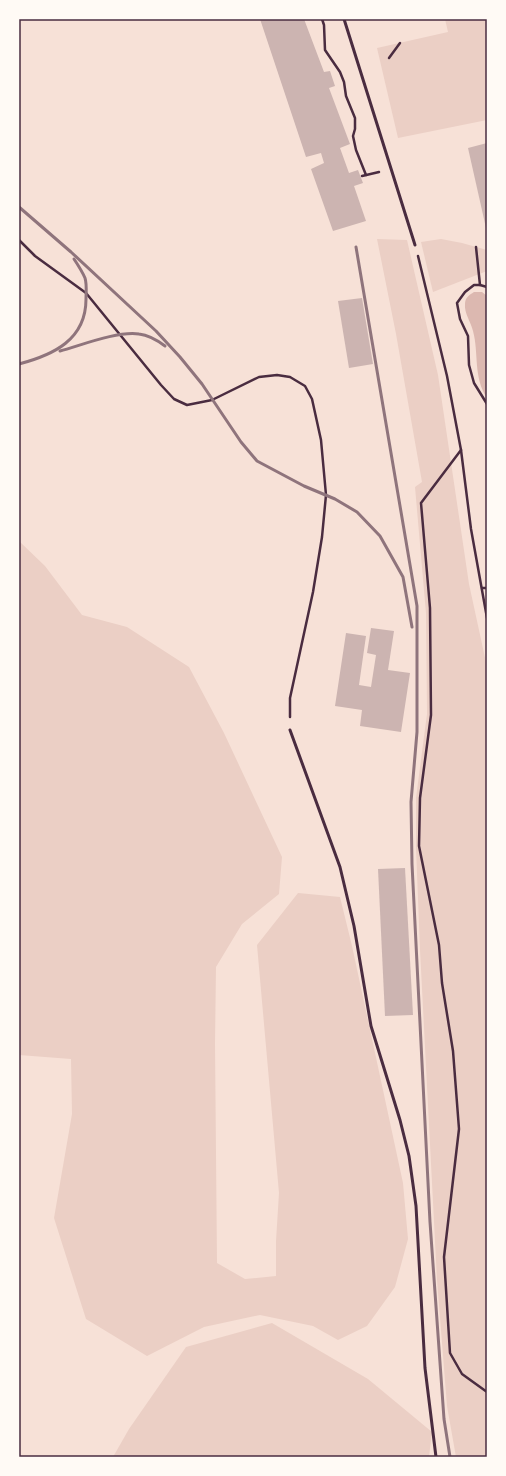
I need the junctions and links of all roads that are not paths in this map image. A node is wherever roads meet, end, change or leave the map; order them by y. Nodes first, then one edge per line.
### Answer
1 (344, 19) edge
2 (415, 245) road end
3 (290, 730) road end
4 (436, 1457) edge

1 - 2 lane
3 - 4 lane

